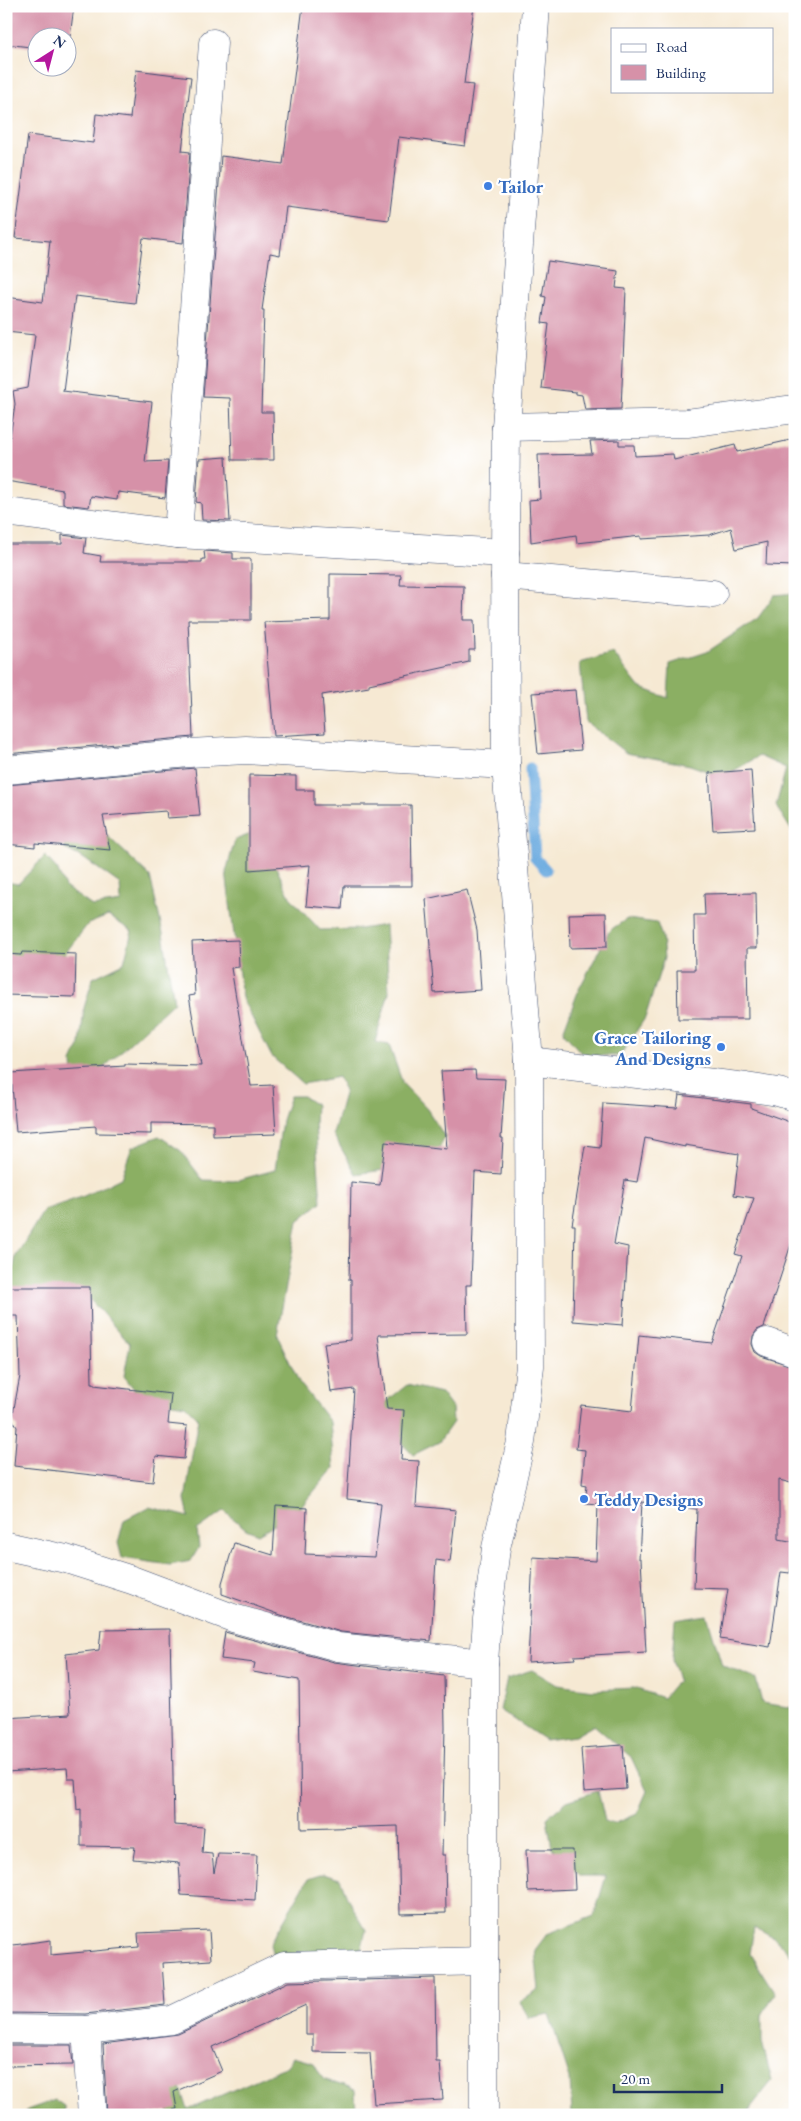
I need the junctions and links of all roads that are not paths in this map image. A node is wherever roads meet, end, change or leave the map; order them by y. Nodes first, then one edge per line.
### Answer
1 (536, 6) edge
2 (213, 43) dead end
3 (795, 409) edge
4 (506, 427) junction
5 (6, 512) edge
6 (178, 534) junction
7 (505, 564) junction
8 (714, 594) dead end
9 (506, 765) junction
10 (6, 770) edge
11 (529, 1061) junction
12 (795, 1097) edge
13 (768, 1342) dead end
14 (795, 1352) edge
15 (6, 1546) edge
16 (484, 1663) junction
17 (484, 1961) junction
18 (6, 2029) edge
19 (86, 2030) junction
20 (92, 2115) edge
21 (484, 2115) edge

1 - 4 street
2 - 6 street
3 - 4 street
4 - 7 street
5 - 6 street
6 - 7 street
7 - 8 street
7 - 9 street
9 - 10 street
9 - 11 street
11 - 12 street
11 - 16 street
13 - 14 street
15 - 16 street
16 - 17 street
17 - 19 street
17 - 21 street
18 - 19 street
19 - 20 street

